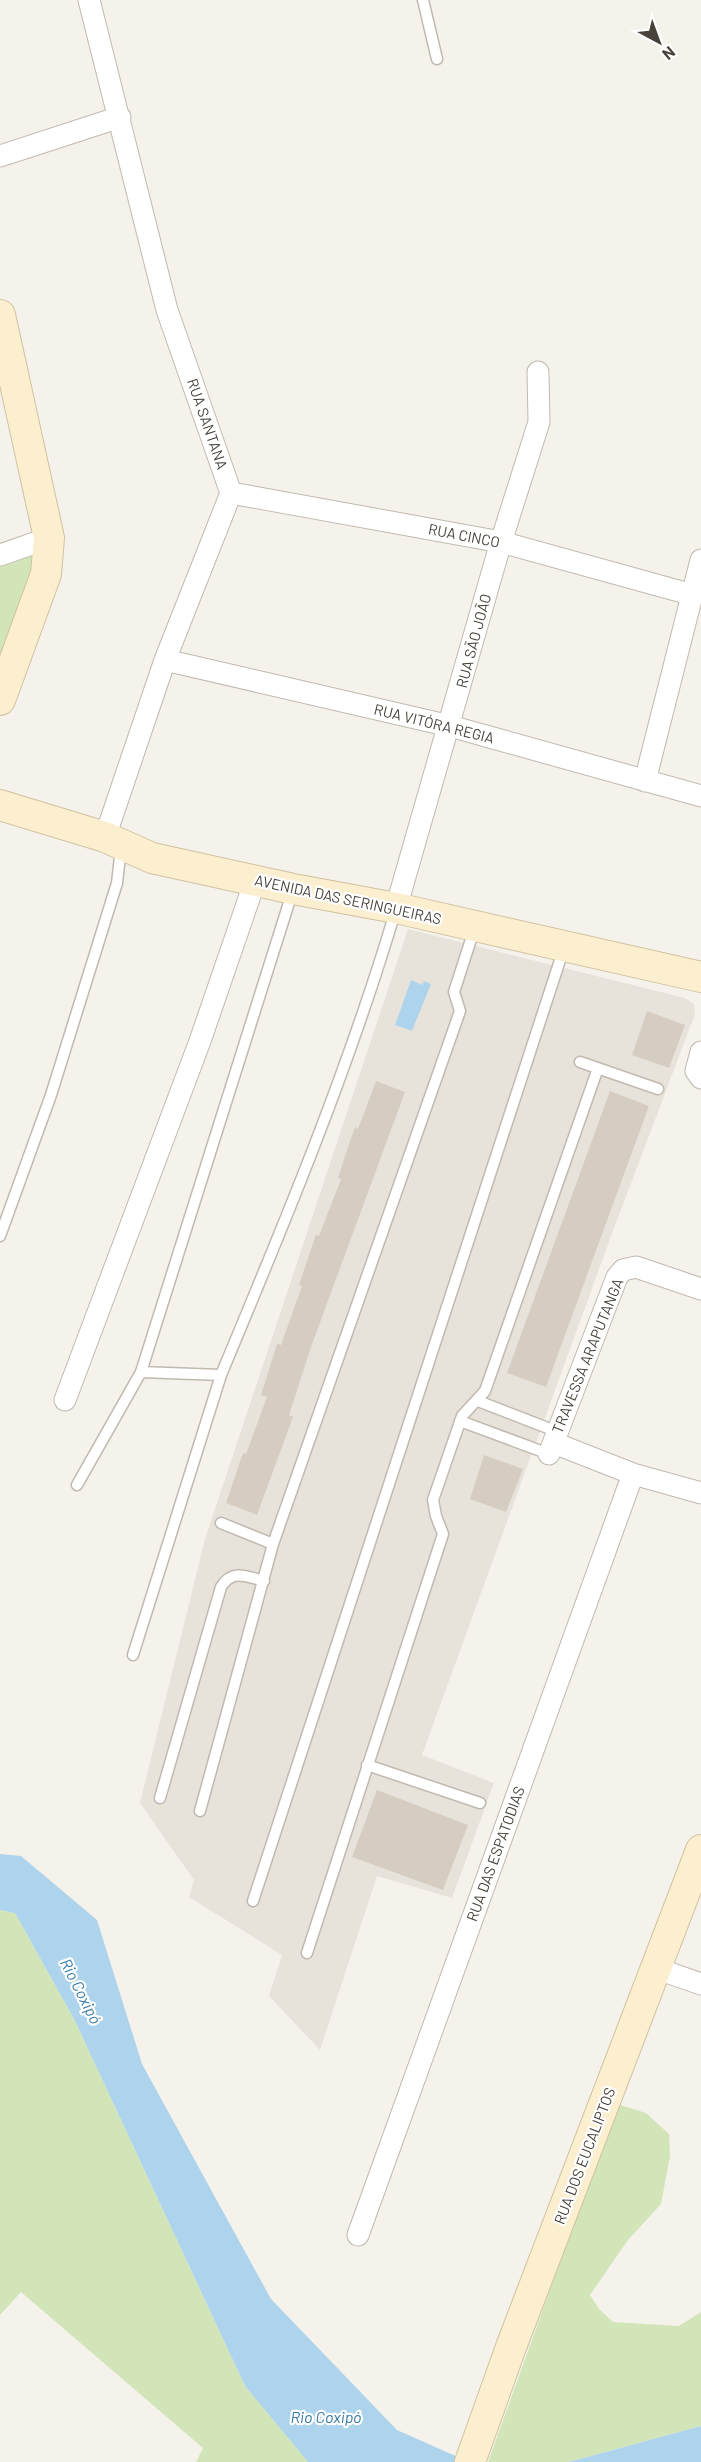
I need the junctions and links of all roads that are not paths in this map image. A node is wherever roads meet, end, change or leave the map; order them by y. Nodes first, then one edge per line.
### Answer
1 (89, 0) edge
2 (423, 0) edge
3 (438, 59) dead end
4 (120, 117) junction
5 (0, 156) edge
6 (2, 330) edge
7 (538, 372) dead end
8 (231, 493) junction
9 (49, 538) junction
10 (501, 542) junction
11 (0, 555) edge
12 (701, 560) edge
13 (693, 595) junction
14 (165, 660) junction
15 (0, 700) edge
16 (450, 726) junction
17 (645, 782) junction
18 (701, 796) edge
19 (0, 805) edge
20 (113, 841) junction
21 (255, 881) junction
22 (293, 889) junction
23 (396, 908) junction
24 (475, 927) junction
25 (564, 948) junction
26 (701, 977) edge
27 (701, 1052) edge
28 (580, 1062) dead end
29 (598, 1068) junction
30 (701, 1078) edge
31 (658, 1089) dead end
32 (0, 1236) edge
33 (701, 1289) edge
34 (141, 1372) junction
35 (221, 1375) junction
36 (65, 1400) dead end
37 (478, 1401) junction
38 (460, 1422) junction
39 (553, 1443) junction
40 (633, 1474) junction
41 (77, 1485) dead end
42 (701, 1493) edge
43 (221, 1523) dead end
44 (273, 1544) junction
45 (264, 1581) junction
46 (133, 1655) dead end
47 (367, 1765) junction
48 (160, 1798) dead end
49 (480, 1803) dead end
50 (200, 1811) dead end
51 (701, 1850) edge
52 (253, 1900) dead end
53 (307, 1953) dead end
54 (658, 1969) junction
55 (701, 1984) edge
56 (358, 2235) dead end
57 (470, 2462) edge

1 - 4 street, RUA SANTANA
2 - 3 lane
4 - 5 street
4 - 8 street, RUA SANTANA
6 - 9 street
7 - 10 street, RUA SÃO JOÃO
8 - 10 street, RUA CINCO
8 - 14 street
9 - 11 street
9 - 15 street
10 - 13 street, RUA CINCO
10 - 16 street, RUA SÃO JOÃO
12 - 13 street
13 - 17 street
14 - 16 street, RUA VITÓRA REGIA
14 - 20 street
16 - 17 street, RUA VITÓRA REGIA
16 - 23 street, RUA SÃO JOÃO
17 - 18 street, RUA VITÓRA REGIA
19 - 20 street, AVENIDA DAS SERINGUEIRAS
20 - 21 street, AVENIDA DAS SERINGUEIRAS
20 - 32 lane
21 - 22 street, AVENIDA DAS SERINGUEIRAS
21 - 36 street
22 - 23 street, AVENIDA DAS SERINGUEIRAS
22 - 34 lane
23 - 24 street, AVENIDA DAS SERINGUEIRAS
23 - 35 lane
24 - 25 street, AVENIDA DAS SERINGUEIRAS
24 - 44 lane
25 - 26 street, AVENIDA DAS SERINGUEIRAS
25 - 52 lane
27 - 30 street
28 - 29 lane
29 - 31 lane
29 - 37 lane
33 - 39 street, TRAVESSA ARAPUTANGA
34 - 35 lane
34 - 41 lane
35 - 46 lane
37 - 38 lane
37 - 39 lane
38 - 39 lane
38 - 47 lane
39 - 40 street
40 - 42 street
40 - 56 street, RUA DAS ESPATODIAS
43 - 44 lane
44 - 45 lane
45 - 48 lane
45 - 50 lane
47 - 49 lane
47 - 53 lane
51 - 54 street, RUA DOS EUCALIPTOS
54 - 55 street
54 - 57 street, RUA DOS EUCALIPTOS

